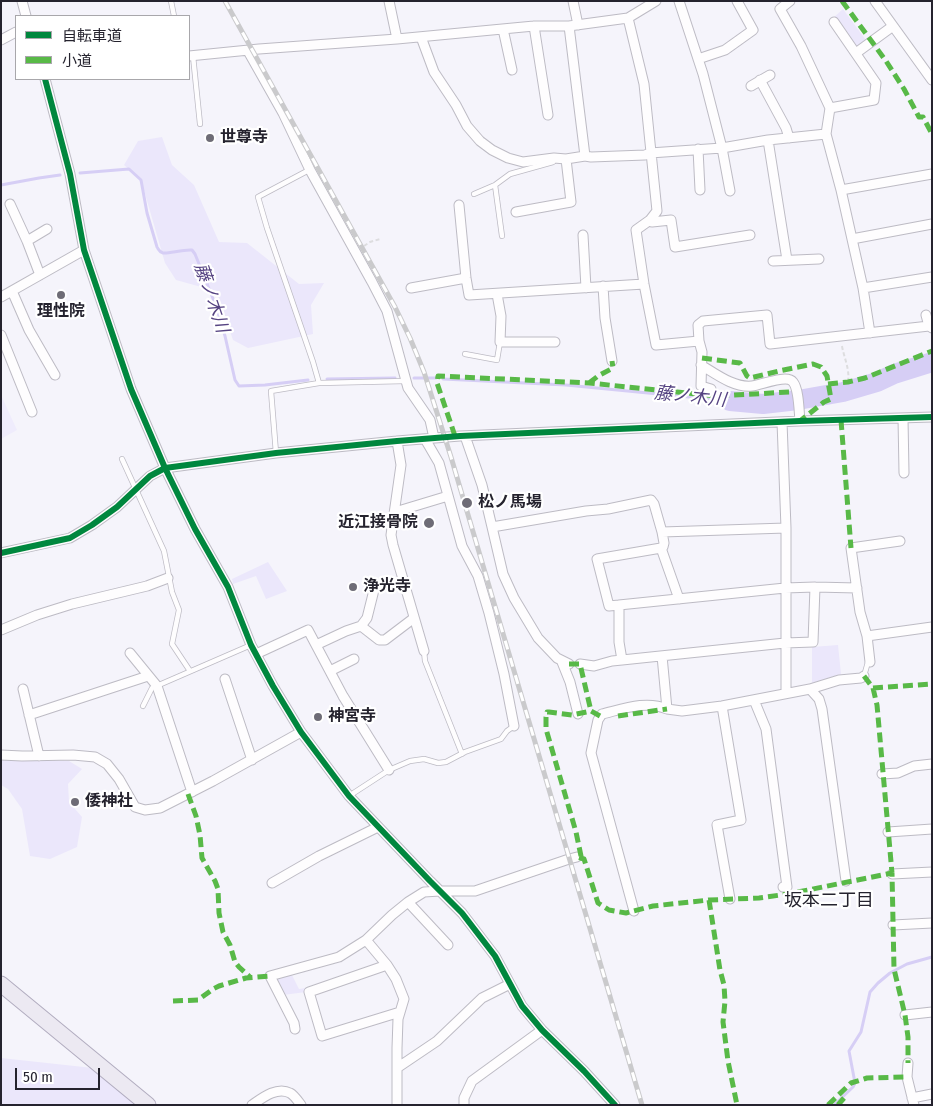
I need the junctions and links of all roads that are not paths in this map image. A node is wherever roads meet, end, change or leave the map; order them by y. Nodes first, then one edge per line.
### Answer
1 (22, 1) edge
2 (171, 1) edge
3 (389, 1) edge
4 (573, 1) edge
5 (679, 1) edge
6 (738, 1) edge
7 (790, 1) edge
8 (876, 1) edge
9 (654, 2) edge
10 (26, 15) edge
11 (174, 15) edge
12 (628, 18) junction
13 (834, 22) dead end
14 (573, 25) junction
15 (534, 26) junction
16 (893, 26) junction
17 (503, 29) junction
18 (15, 33) edge
19 (421, 37) junction
20 (397, 39) junction
21 (1, 40) edge
22 (248, 50) junction
23 (856, 53) junction
24 (191, 56) edge
25 (698, 59) junction
26 (512, 70) dead end
27 (770, 75) dead end
28 (45, 80) edge
29 (760, 80) junction
30 (932, 80) edge
31 (751, 86) dead end
32 (830, 108) junction
33 (548, 115) dead end
34 (200, 124) dead end
35 (826, 134) junction
36 (789, 138) junction
37 (768, 140) junction
38 (722, 148) junction
39 (698, 150) junction
40 (650, 153) junction
41 (585, 156) junction
42 (564, 159) junction
43 (310, 170) junction
44 (932, 174) edge
45 (495, 185) junction
46 (700, 190) dead end
47 (841, 190) junction
48 (730, 191) dead end
49 (474, 194) dead end
50 (10, 204) dead end
51 (459, 205) dead end
52 (516, 212) dead end
53 (650, 220) junction
54 (932, 224) edge
55 (47, 229) dead end
56 (583, 235) dead end
57 (750, 235) dead end
58 (502, 236) dead end
59 (852, 239) junction
60 (27, 241) junction
61 (84, 250) junction
62 (819, 259) dead end
63 (787, 260) junction
64 (773, 261) dead end
65 (40, 275) junction
66 (932, 277) edge
67 (466, 278) junction
68 (644, 284) junction
69 (603, 286) junction
70 (411, 288) dead end
71 (586, 288) junction
72 (863, 288) junction
73 (12, 291) junction
74 (497, 294) junction
75 (1, 297) edge
76 (926, 315) dead end
77 (930, 327) edge
78 (870, 333) junction
79 (1, 335) edge
80 (699, 341) junction
81 (500, 342) junction
82 (555, 342) dead end
83 (465, 354) dead end
84 (612, 361) dead end
85 (701, 366) junction
86 (55, 376) dead end
87 (406, 381) junction
88 (319, 383) junction
89 (711, 389) dead end
90 (32, 412) dead end
91 (932, 417) edge
92 (903, 418) junction
93 (800, 421) junction
94 (782, 422) junction
95 (464, 436) junction
96 (429, 438) junction
97 (397, 441) junction
98 (276, 453) junction
99 (122, 459) dead end
100 (165, 468) junction
101 (904, 473) dead end
102 (136, 489) junction
103 (448, 496) junction
104 (395, 512) junction
105 (492, 527) junction
106 (786, 528) junction
107 (662, 532) junction
108 (900, 541) dead end
109 (661, 548) junction
110 (1, 553) edge
111 (168, 578) junction
112 (785, 588) junction
113 (815, 588) junction
114 (857, 588) junction
115 (374, 590) dead end
116 (679, 599) junction
117 (619, 605) junction
118 (414, 618) junction
119 (361, 626) junction
120 (932, 627) edge
121 (1, 630) edge
122 (867, 636) junction
123 (785, 643) junction
124 (251, 645) junction
125 (316, 645) junction
126 (424, 651) joint
127 (130, 653) dead end
128 (256, 654) junction
129 (662, 656) junction
130 (354, 659) dead end
131 (622, 660) junction
132 (870, 662) joint
133 (580, 664) dead end
134 (190, 671) junction
135 (330, 671) junction
136 (148, 676) junction
137 (864, 676) joint
138 (225, 679) dead end
139 (157, 686) junction
140 (23, 689) dead end
141 (810, 689) junction
142 (786, 693) junction
143 (754, 700) junction
144 (143, 706) dead end
145 (722, 706) junction
146 (667, 709) junction
147 (578, 714) dead end
148 (29, 715) junction
149 (514, 726) joint
150 (301, 732) junction
151 (462, 754) junction
152 (1, 755) edge
153 (39, 756) junction
154 (252, 760) junction
155 (932, 764) edge
156 (389, 770) junction
157 (882, 774) dead end
158 (192, 792) junction
159 (349, 796) junction
160 (378, 827) junction
161 (932, 829) edge
162 (888, 832) dead end
163 (577, 857) dead end
164 (932, 872) edge
165 (892, 874) dead end
166 (846, 881) dead end
167 (272, 883) dead end
168 (786, 889) dead end
169 (440, 891) junction
170 (730, 899) dead end
171 (408, 902) junction
172 (634, 911) dead end
173 (932, 923) edge
174 (893, 925) dead end
175 (366, 940) junction
176 (448, 945) dead end
177 (387, 965) junction
178 (1, 984) edge
179 (510, 984) junction
180 (400, 1012) junction
181 (932, 1012) edge
182 (905, 1015) dead end
183 (295, 1029) dead end
184 (542, 1030) junction
185 (908, 1063) dead end
186 (397, 1068) junction
187 (932, 1094) edge
188 (913, 1101) edge
189 (148, 1105) edge
190 (252, 1105) edge
191 (301, 1105) edge
192 (397, 1105) edge
193 (464, 1105) edge
194 (615, 1105) edge

1 - 10 street
2 - 11 lane
3 - 20 street
4 - 14 street
5 - 25 street
6 - 25 street
7 - 32 street
8 - 16 street
9 - 12 street
12 - 14 street
12 - 40 street
13 - 23 street
14 - 15 street
14 - 41 street
15 - 17 street
15 - 33 street
16 - 23 street
16 - 30 street
17 - 19 street
17 - 26 street
18 - 21 street
19 - 20 street
19 - 42 street
20 - 22 street
22 - 24 street
22 - 43 street
23 - 32 street
24 - 34 lane
25 - 38 street
27 - 29 street
28 - 61 street
29 - 31 street
29 - 36 street
32 - 35 street
35 - 36 street
35 - 47 street
36 - 37 street
37 - 38 street
37 - 63 street
38 - 39 street
38 - 48 street
39 - 40 street
39 - 46 street
40 - 41 street
40 - 53 street
41 - 42 street
42 - 45 lane
42 - 52 street
43 - 87 street
43 - 88 lane
44 - 47 street
45 - 49 lane
45 - 58 lane
47 - 59 street
50 - 60 street
51 - 67 street
53 - 57 street
53 - 68 street
54 - 59 street
55 - 60 street
56 - 71 street
59 - 72 street
60 - 65 street
61 - 65 street
61 - 100 street
62 - 63 street
63 - 64 street
65 - 73 street
66 - 72 street
67 - 70 street
67 - 74 street
68 - 69 street
68 - 80 street
69 - 71 street
69 - 84 street
71 - 74 street
72 - 78 street
73 - 75 street
73 - 86 street
74 - 81 street
76 - 77 street
77 - 78 street
78 - 80 street
79 - 90 street
80 - 85 street
81 - 82 street
81 - 83 lane
85 - 89 street
85 - 93 street
87 - 88 lane
87 - 96 street
88 - 98 lane
91 - 92 street
92 - 93 street
92 - 101 street
93 - 94 street
94 - 95 street
94 - 106 street
95 - 96 street
95 - 105 street
96 - 97 street
96 - 103 street
97 - 98 street
97 - 104 street
98 - 100 street
99 - 102 lane
100 - 102 street
100 - 124 street
102 - 110 street
102 - 111 lane
103 - 104 street
103 - 149 street
104 - 118 street
105 - 107 street
105 - 147 street
106 - 107 street
106 - 112 street
107 - 109 street
108 - 114 street
109 - 116 street
109 - 117 street
111 - 121 street
111 - 134 lane
112 - 113 street
112 - 116 street
112 - 123 street
113 - 114 street
113 - 123 street
114 - 122 street
115 - 119 street
116 - 117 street
117 - 131 street
118 - 119 street
118 - 126 street
119 - 125 street
120 - 122 street
122 - 132 street
123 - 129 street
123 - 142 street
124 - 128 street
124 - 134 lane
125 - 128 street
125 - 135 street
126 - 151 lane
127 - 136 street
128 - 150 street
129 - 131 street
129 - 146 street
130 - 135 street
131 - 133 street
132 - 137 lane
134 - 139 lane
135 - 156 street
136 - 139 street
136 - 148 street
137 - 141 street
138 - 154 street
139 - 144 lane
139 - 158 street
140 - 148 street
141 - 142 street
141 - 166 street
142 - 143 street
143 - 145 street
143 - 168 street
145 - 146 street
145 - 170 street
146 - 172 street
148 - 153 street
149 - 151 lane
150 - 154 street
150 - 159 street
151 - 156 lane
152 - 153 street
153 - 158 street
154 - 158 street
155 - 157 street
156 - 159 lane
159 - 160 street
160 - 167 street
160 - 169 street
161 - 162 street
163 - 169 street
164 - 165 street
169 - 171 street
169 - 179 street
171 - 175 street
171 - 176 street
173 - 174 street
175 - 177 street
175 - 183 street
177 - 180 street
177 - 180 street
178 - 189 main road
179 - 184 street
179 - 186 street
180 - 186 street
181 - 182 street
184 - 193 street
184 - 194 street
185 - 188 street
186 - 192 street
187 - 188 street
190 - 191 street

